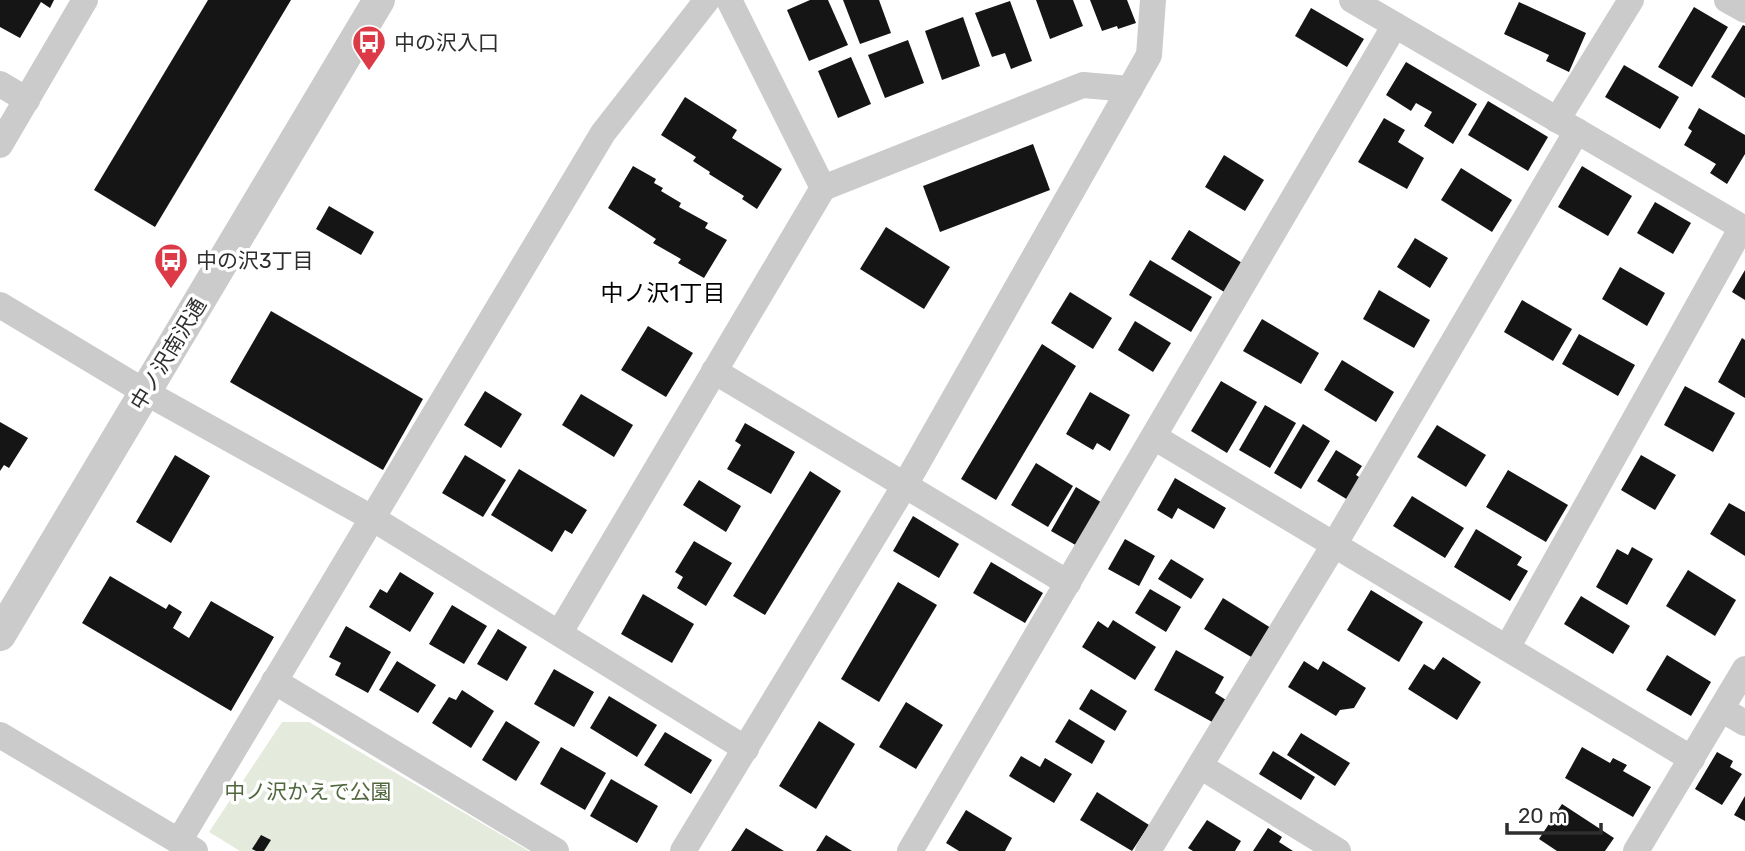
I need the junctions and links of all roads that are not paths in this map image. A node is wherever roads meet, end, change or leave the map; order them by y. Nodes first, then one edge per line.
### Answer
1 (85, 0) edge
2 (379, 0) edge
3 (707, 0) edge
4 (729, 0) edge
5 (1153, 0) edge
6 (1352, 0) edge
7 (1630, 0) edge
8 (1727, 0) edge
9 (1745, 10) edge
10 (1395, 25) junction
11 (0, 84) edge
12 (1130, 89) junction
13 (27, 100) junction
14 (1567, 125) junction
15 (0, 145) edge
16 (823, 187) junction
17 (1743, 228) edge
18 (0, 305) edge
19 (714, 371) junction
20 (145, 392) junction
21 (1154, 437) junction
22 (905, 485) junction
23 (372, 518) junction
24 (1335, 545) junction
25 (1068, 583) junction
26 (560, 632) junction
27 (0, 635) edge
28 (1507, 648) junction
29 (1745, 669) edge
30 (274, 681) junction
31 (1721, 709) junction
32 (1745, 723) edge
33 (0, 735) edge
34 (746, 749) junction
35 (1692, 760) junction
36 (1200, 766) junction
37 (187, 846) edge
38 (1324, 848) edge
39 (556, 851) edge
40 (683, 851) edge
41 (910, 851) edge
42 (1148, 851) edge
43 (1636, 851) edge

1 - 13 street
2 - 20 street, 中ノ沢南沢通
3 - 23 street
4 - 16 street
5 - 12 street
6 - 10 street
7 - 14 street
8 - 9 street
10 - 14 street
10 - 21 street
11 - 13 street
12 - 16 street
12 - 22 street
13 - 15 street
14 - 17 street
14 - 24 street
16 - 19 street
17 - 28 street
18 - 20 street
19 - 22 street
19 - 26 street
20 - 23 street
20 - 27 street, 中ノ沢南沢通
21 - 24 street
21 - 25 street
22 - 25 street
22 - 34 street
23 - 26 street
23 - 30 street
24 - 28 street
24 - 36 street
25 - 41 street
26 - 34 street
28 - 35 street
29 - 31 street
30 - 37 street
30 - 39 street
31 - 32 street
31 - 35 street
33 - 37 street
34 - 40 street
35 - 43 street
36 - 38 street
36 - 42 street

